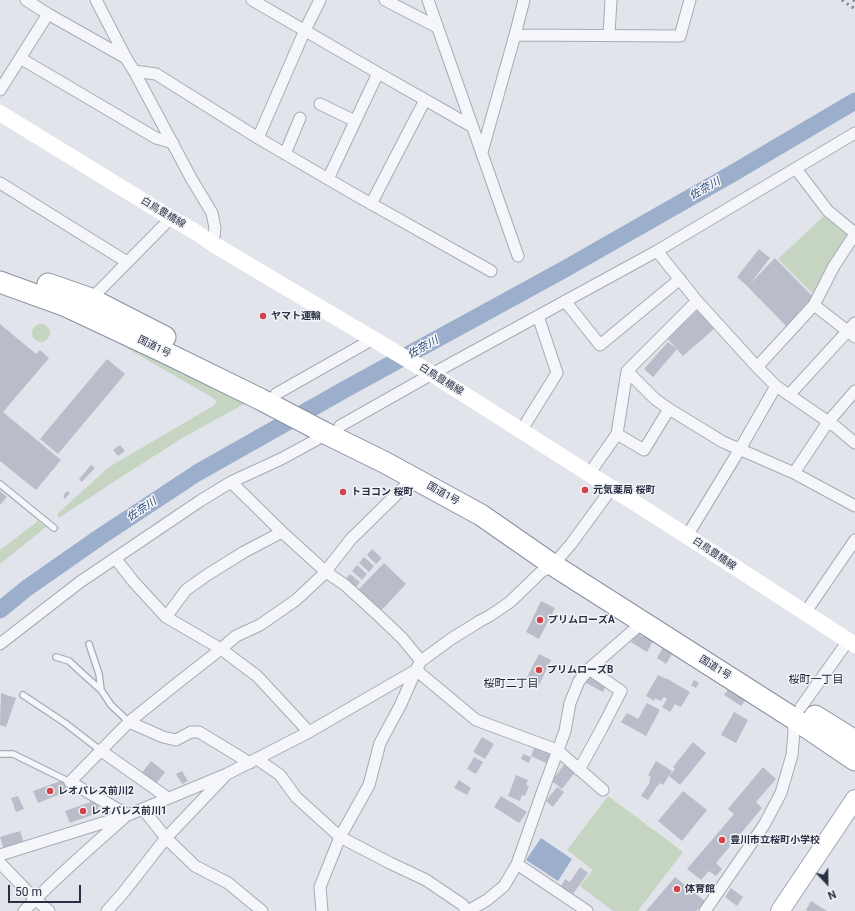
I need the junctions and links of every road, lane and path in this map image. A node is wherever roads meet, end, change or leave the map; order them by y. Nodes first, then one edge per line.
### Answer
1 (96, 0) edge
2 (252, 0) edge
3 (320, 0) edge
4 (385, 0) edge
5 (428, 0) edge
6 (524, 0) edge
7 (611, 0) edge
8 (690, 0) edge
9 (30, 1) edge
10 (48, 14) junction
11 (437, 27) junction
12 (305, 30) junction
13 (515, 35) junction
14 (609, 35) junction
15 (20, 58) junction
16 (126, 58) junction
17 (134, 71) junction
18 (378, 73) junction
19 (0, 90) edge
20 (425, 100) junction
21 (320, 104) dead end
22 (0, 113) edge
23 (300, 118) dead end
24 (355, 121) junction
25 (473, 127) junction
26 (855, 133) edge
27 (258, 138) junction
28 (173, 143) junction
29 (482, 152) junction
30 (285, 154) junction
31 (796, 169) junction
32 (328, 179) junction
33 (0, 183) edge
34 (371, 204) junction
35 (171, 218) junction
36 (855, 233) edge
37 (213, 244) junction
38 (657, 251) junction
39 (518, 256) dead end
40 (127, 262) junction
41 (0, 268) edge
42 (491, 272) dead end
43 (680, 279) junction
44 (0, 282) edge
45 (91, 299) junction
46 (565, 301) junction
47 (697, 301) junction
48 (814, 305) junction
49 (538, 316) junction
50 (853, 331) edge
51 (373, 339) junction
52 (757, 367) junction
53 (627, 371) junction
54 (432, 374) junction
55 (776, 386) junction
56 (855, 391) edge
57 (789, 395) junction
58 (272, 399) junction
59 (669, 409) junction
60 (828, 422) junction
61 (333, 430) junction
62 (521, 430) junction
63 (617, 434) junction
64 (855, 443) edge
65 (740, 449) junction
66 (794, 473) junction
67 (589, 474) junction
68 (231, 482) junction
69 (0, 484) edge
70 (406, 486) dead end
71 (612, 488) junction
72 (855, 506) edge
73 (54, 528) dead end
74 (282, 532) junction
75 (687, 536) junction
76 (855, 540) edge
77 (115, 558) junction
78 (558, 560) junction
79 (326, 572) junction
80 (805, 613) junction
81 (166, 617) junction
82 (643, 622) junction
83 (851, 643) edge
84 (0, 644) edge
85 (89, 644) dead end
86 (221, 649) junction
87 (56, 657) dead end
88 (418, 666) junction
89 (589, 669) junction
90 (101, 690) junction
91 (23, 695) dead end
92 (797, 712) junction
93 (128, 722) junction
94 (309, 732) junction
95 (855, 741) edge
96 (100, 750) junction
97 (557, 750) junction
98 (0, 754) edge
99 (855, 760) edge
100 (253, 761) junction
101 (579, 770) junction
102 (227, 774) junction
103 (70, 782) junction
104 (603, 790) dead end
105 (168, 798) junction
106 (855, 798) edge
107 (143, 809) junction
108 (128, 815) junction
109 (340, 837) junction
110 (166, 838) junction
111 (0, 855) edge
112 (0, 863) edge
113 (517, 864) junction
114 (35, 899) junction
115 (472, 910) edge
116 (24, 911) edge
117 (49, 911) edge
118 (107, 911) edge
119 (262, 911) edge
120 (322, 911) edge
121 (587, 911) edge
122 (705, 911) edge
123 (780, 911) edge

1 - 16 street
2 - 12 street
3 - 12 street
4 - 11 street
5 - 11 street
6 - 13 street
7 - 14 street
8 - 14 street
9 - 10 street
10 - 15 street
10 - 16 street
11 - 25 street
12 - 18 street
12 - 27 street
13 - 14 street
13 - 29 street
15 - 19 street
15 - 28 street
16 - 17 street
17 - 27 street
17 - 28 street
18 - 20 street
18 - 24 street
20 - 25 street
20 - 34 street
21 - 24 street
22 - 35 main road, 白鳥豊橋線
23 - 30 street
24 - 32 street
25 - 29 street
26 - 31 street
27 - 30 street
28 - 37 street
29 - 39 street
30 - 32 street
31 - 36 street
31 - 38 street
32 - 34 street
33 - 40 street
34 - 42 street
35 - 37 main road, 白鳥豊橋線
35 - 40 street
36 - 48 street
37 - 51 main road, 白鳥豊橋線
38 - 43 street
38 - 46 street
40 - 45 street
41 - 45 highway, 国道1号
43 - 46 street
43 - 47 street
44 - 58 highway, 国道1号
45 - 58 highway, 国道1号
46 - 49 street
47 - 52 street
47 - 53 street
48 - 50 street
48 - 52 street
49 - 54 street
49 - 62 street
50 - 57 street
51 - 54 main road, 白鳥豊橋線
51 - 58 street
52 - 55 street
53 - 59 street
53 - 63 street
54 - 61 street
54 - 62 main road, 白鳥豊橋線
55 - 57 street
55 - 65 street
56 - 60 street
57 - 60 street
58 - 61 highway, 国道1号
59 - 63 street
59 - 65 street
60 - 64 street
60 - 66 street
61 - 68 street
61 - 78 highway, 国道1号
62 - 67 main road, 白鳥豊橋線
63 - 67 street
65 - 66 street
65 - 75 street
66 - 72 street
67 - 71 main road, 白鳥豊橋線
68 - 74 street
68 - 77 street
69 - 73 lane
70 - 79 street
71 - 75 main road, 白鳥豊橋線
71 - 78 street
74 - 79 street
74 - 81 street
75 - 80 main road, 白鳥豊橋線
76 - 80 street
77 - 81 street
77 - 84 street
78 - 82 highway, 国道1号
78 - 88 street
78 - 92 highway, 国道1号
79 - 86 street
79 - 88 street
80 - 83 main road, 白鳥豊橋線
81 - 86 street
82 - 89 street
82 - 92 highway, 国道1号
83 - 92 street
85 - 90 lane
86 - 93 street
86 - 94 street
87 - 90 lane
88 - 94 street
88 - 97 street
88 - 109 street
89 - 97 street
89 - 101 street
90 - 93 lane
91 - 96 lane
92 - 95 highway, 国道1号
92 - 99 highway, 国道1号
92 - 122 street
93 - 96 street
93 - 100 street
94 - 100 street
96 - 103 street
96 - 105 street
97 - 101 street
97 - 113 street
98 - 103 lane
100 - 102 street
100 - 109 street
101 - 104 street
102 - 105 street
102 - 110 street
103 - 108 street
105 - 107 street
106 - 123 main road
107 - 108 street
107 - 110 street
108 - 111 street
108 - 114 street
109 - 115 street
109 - 120 street
110 - 118 street
110 - 119 street
112 - 114 street
113 - 115 street
113 - 121 street
114 - 116 street
114 - 117 street

